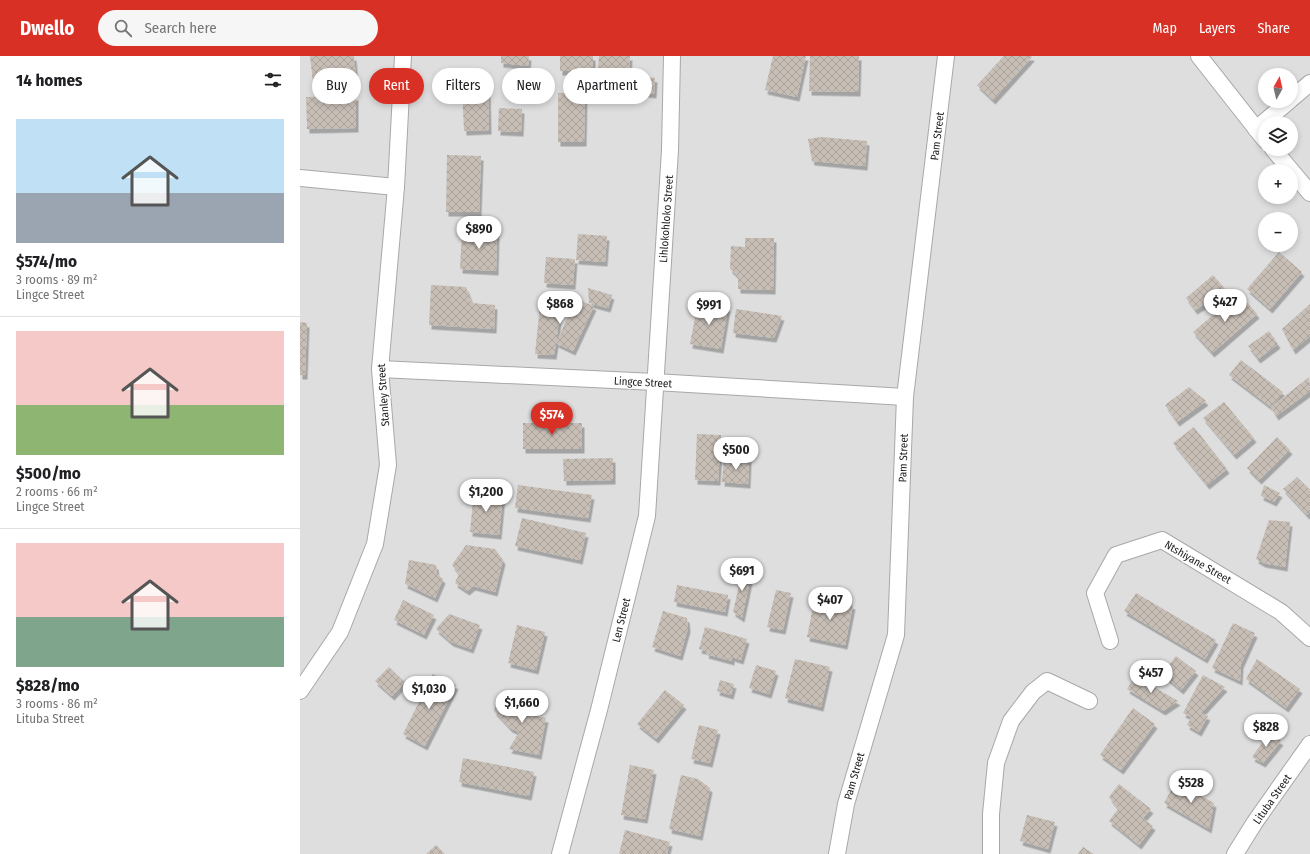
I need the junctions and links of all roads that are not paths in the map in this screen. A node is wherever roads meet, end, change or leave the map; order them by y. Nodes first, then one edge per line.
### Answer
1 (403, 56) edge
2 (672, 56) edge
3 (946, 56) edge
4 (1198, 56) edge
5 (1310, 83) edge
6 (1298, 93) edge
7 (1283, 108) edge
8 (1276, 116) edge
9 (1258, 131) edge
10 (1279, 156) edge
11 (300, 178) edge
12 (396, 187) junction
13 (1310, 193) edge
14 (380, 369) junction
15 (655, 382) junction
16 (905, 397) junction
17 (1310, 638) edge
18 (1110, 641) dead end
19 (300, 692) edge
20 (1089, 701) dead end
21 (1310, 744) edge
22 (560, 854) edge
23 (837, 854) edge
24 (991, 854) edge
25 (1235, 854) edge

1 - 12 street, Stanley Street
2 - 15 street, Lihlokohloko Street
3 - 16 street, Pam Street
4 - 9 street
5 - 6 street
7 - 8 street
10 - 13 street
11 - 12 street
12 - 14 street, Stanley Street
14 - 15 street, Lingce Street
14 - 19 street, Stanley Street
15 - 16 street, Lingce Street
15 - 22 street, Len Street
16 - 23 street, Pam Street
17 - 18 street, Ntshiyane Street
20 - 24 street
21 - 25 street, Lituba Street

